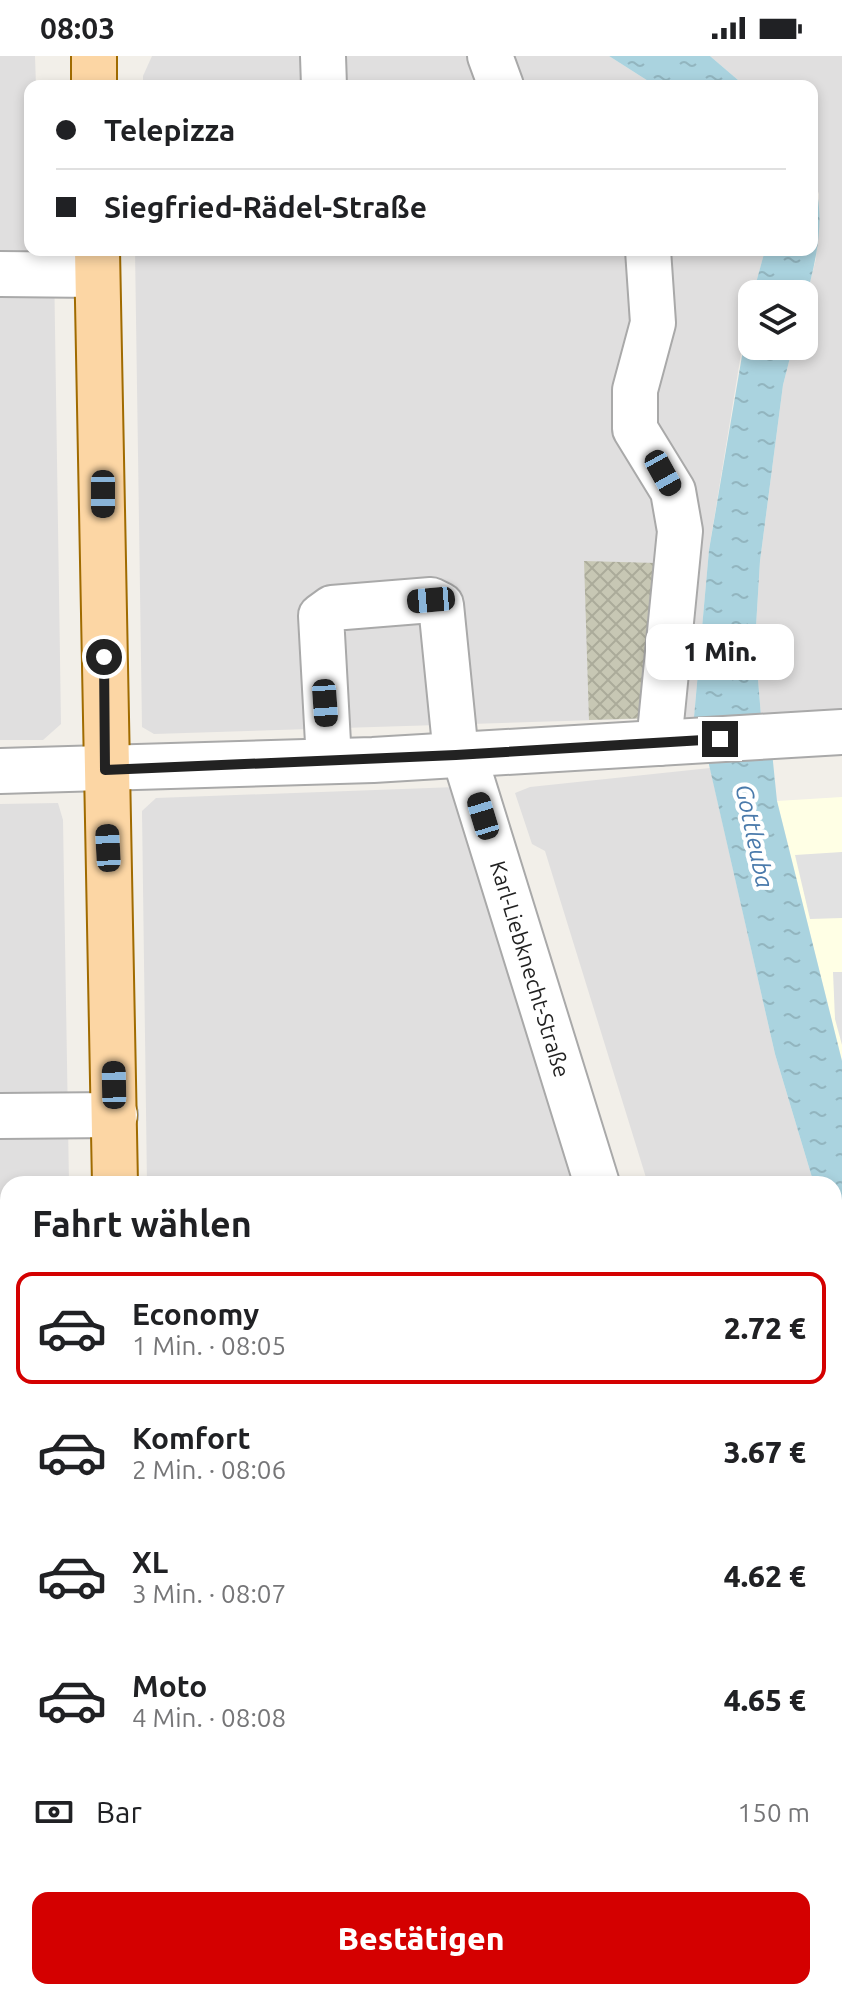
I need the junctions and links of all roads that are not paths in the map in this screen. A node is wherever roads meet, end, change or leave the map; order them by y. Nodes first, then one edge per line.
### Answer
1 (94, 56) edge
2 (323, 56) edge
3 (490, 56) edge
4 (94, 80) edge
5 (324, 80) edge
6 (499, 80) edge
7 (648, 256) edge
8 (97, 263) edge
9 (0, 274) edge
10 (842, 732) edge
11 (677, 742) junction
12 (460, 755) junction
13 (329, 761) junction
14 (105, 770) junction
15 (0, 771) edge
16 (115, 1115) junction
17 (0, 1116) edge
18 (115, 1176) edge
19 (594, 1176) edge

1 - 4 main road
2 - 5 street
3 - 6 street
7 - 11 street
8 - 9 street
8 - 14 main road
10 - 11 street
11 - 12 street
12 - 13 street
12 - 13 street, Karl-Liebknecht-Straße
12 - 19 street, Karl-Liebknecht-Straße
13 - 14 street
14 - 15 street
14 - 16 main road
16 - 17 street
16 - 18 main road

